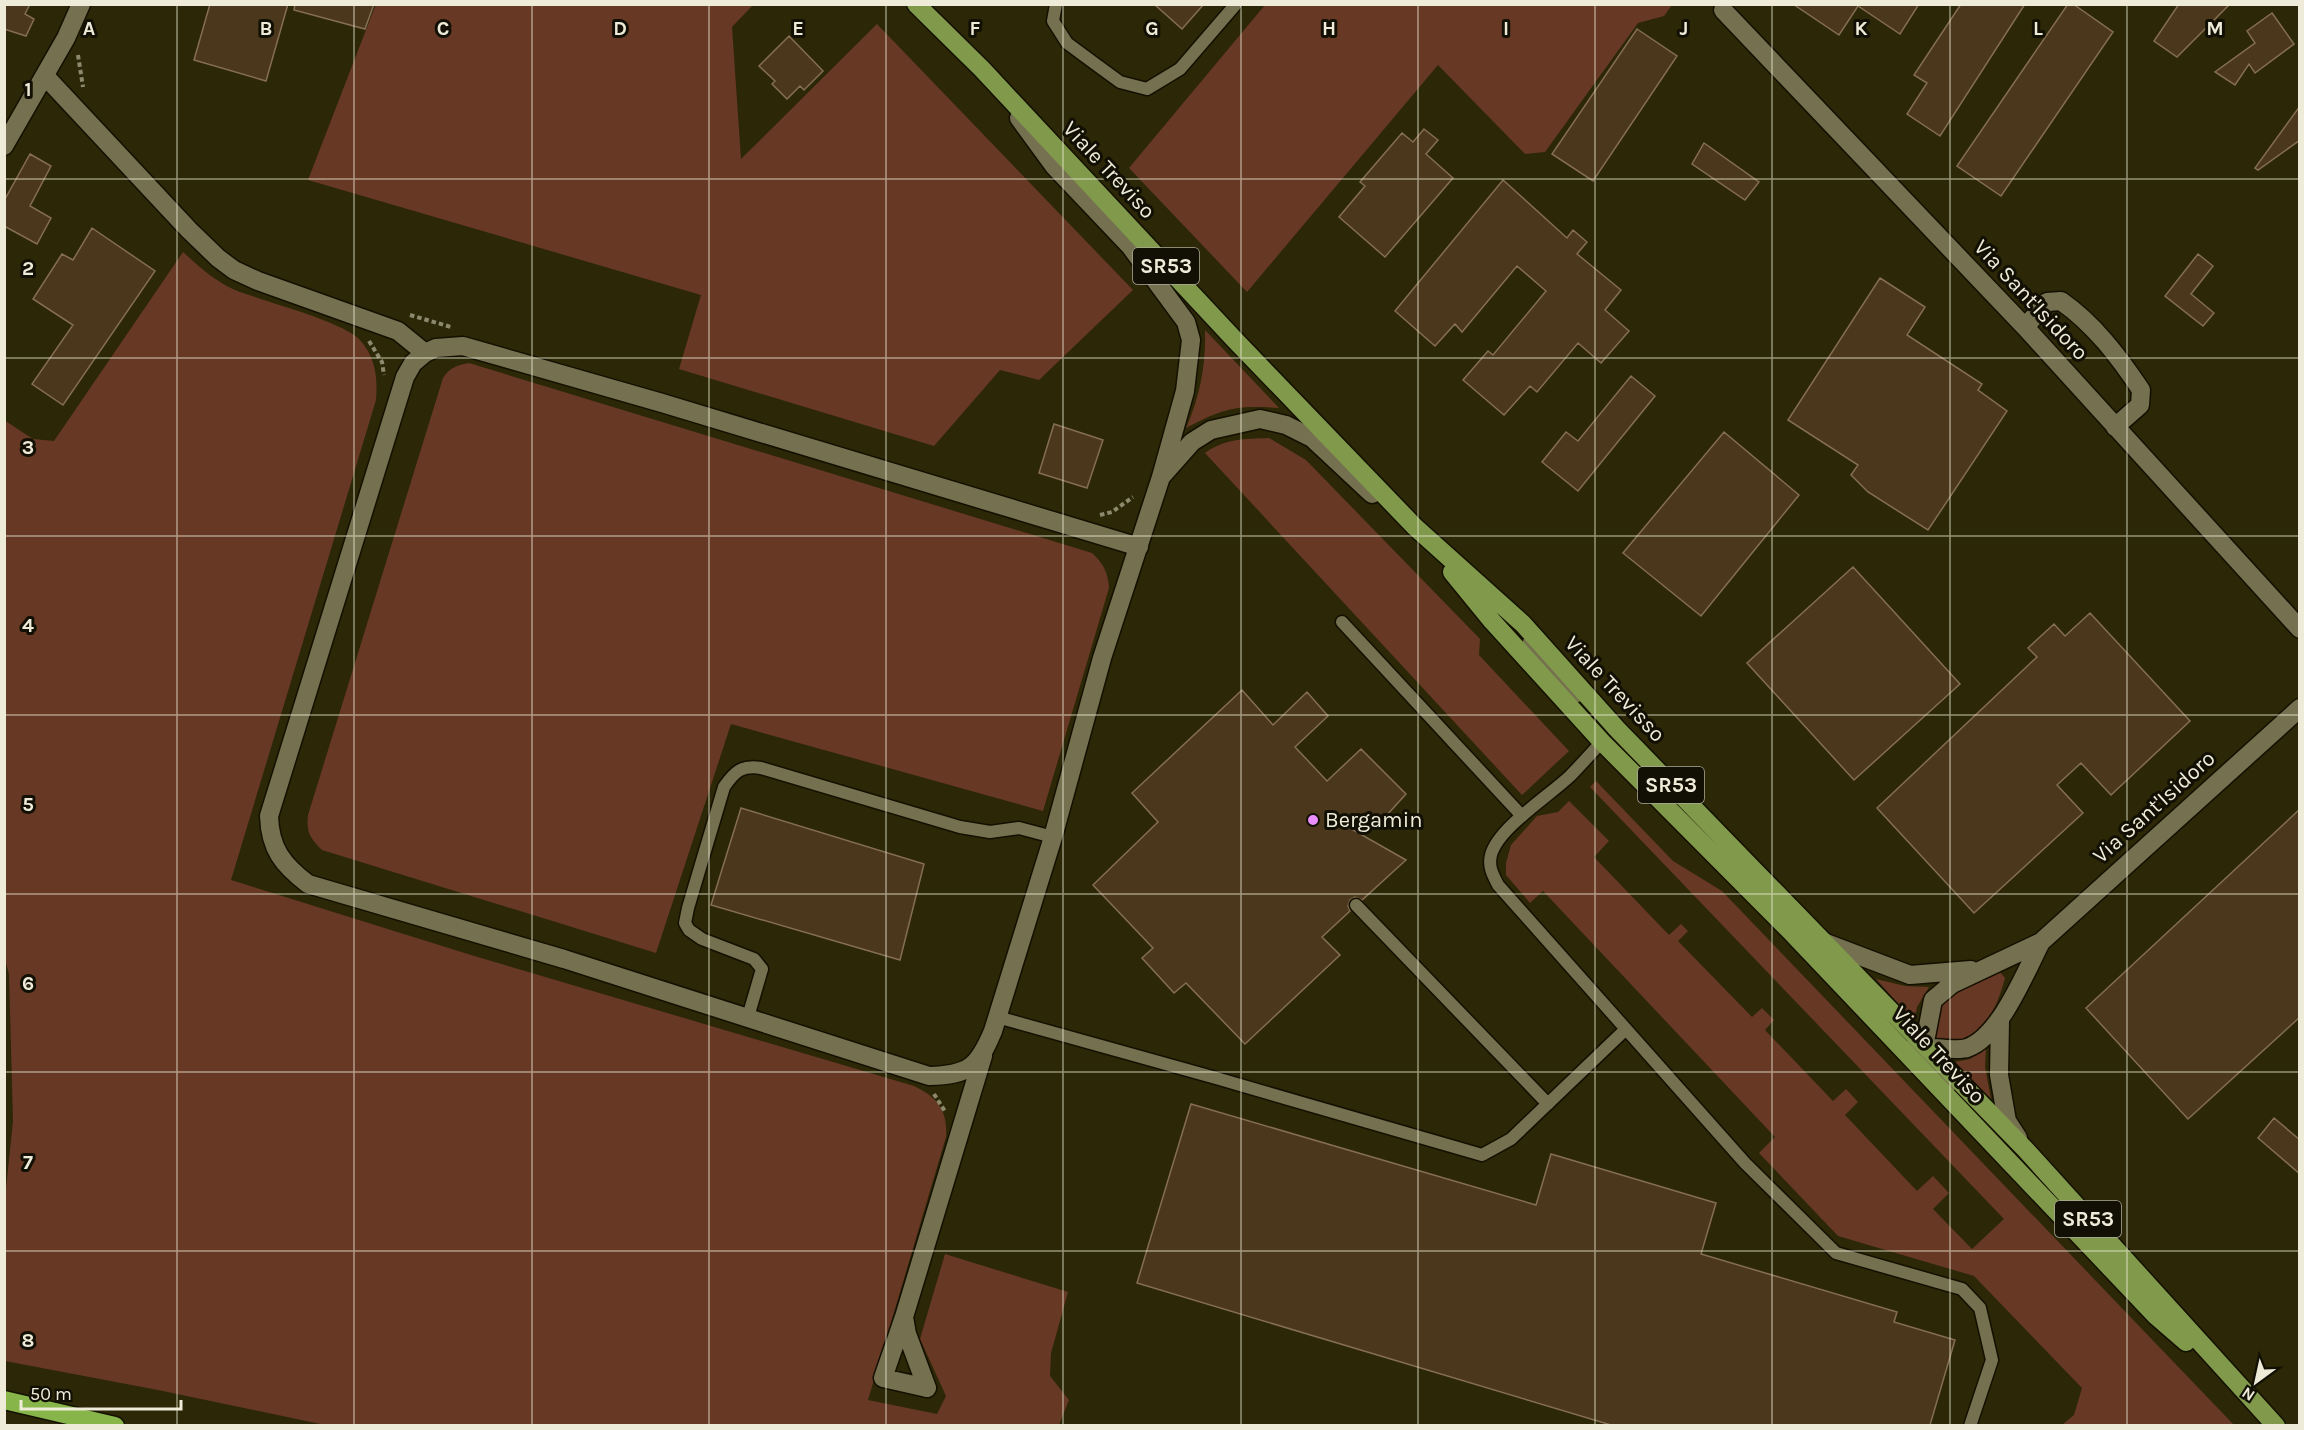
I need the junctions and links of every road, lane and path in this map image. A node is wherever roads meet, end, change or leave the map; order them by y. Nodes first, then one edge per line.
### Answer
1 (81, 4) edge
2 (916, 4) edge
3 (1056, 4) edge
4 (1236, 4) edge
5 (1722, 6) edge
6 (71, 25) junction
7 (982, 69) junction
8 (45, 76) junction
9 (85, 97) dead end
10 (4, 146) edge
11 (409, 315) dead end
12 (454, 327) dead end
13 (2025, 327) junction
14 (424, 353) junction
15 (2115, 427) junction
16 (1160, 480) junction
17 (1095, 516) dead end
18 (1415, 526) junction
19 (1139, 547) junction
20 (1342, 622) dead end
21 (1523, 624) junction
22 (2300, 629) edge
23 (2300, 708) edge
24 (1602, 742) junction
25 (1692, 806) junction
26 (1522, 816) junction
27 (1053, 837) junction
28 (1749, 890) junction
29 (1356, 905) dead end
30 (2041, 942) junction
31 (1826, 943) junction
32 (1984, 969) junction
33 (748, 1017) junction
34 (997, 1017) junction
35 (2000, 1021) junction
36 (1626, 1029) junction
37 (1924, 1047) junction
38 (983, 1055) junction
39 (1548, 1104) junction
40 (2025, 1149) junction
41 (2025, 1180) junction
42 (904, 1317) dead end
43 (2247, 1395) junction
44 (4, 1400) edge
45 (115, 1425) edge
46 (1970, 1425) edge
47 (2276, 1425) edge

1 - 6 street
2 - 7 main road, Viale Treviso / SR53
3 - 4 lane
5 - 13 street, Via Sant'Isidoro
6 - 8 street
6 - 9 path
7 - 16 street
7 - 18 main road, Viale Treviso / SR53
8 - 10 street
8 - 14 street
11 - 12 path
13 - 15 street, Via Sant'Isidoro
13 - 15 street
14 - 19 street
14 - 33 street
15 - 22 street, Via Sant'Isidoro
16 - 17 path
16 - 18 street
16 - 19 street
18 - 21 main road, Viale Trevisso / SR53
18 - 24 main road, Viale Treviso
19 - 27 street
20 - 26 lane
21 - 24 lane
21 - 25 main road, Viale Trevisso / SR53
23 - 30 street, Via Sant'Isidoro
24 - 25 lane
24 - 26 lane
24 - 28 main road, Viale Treviso
25 - 31 main road, Viale Trevisso / SR53
26 - 36 lane
27 - 33 lane
27 - 34 street
28 - 37 street
28 - 41 main road, Viale Treviso
29 - 39 lane
30 - 32 street
30 - 35 street
31 - 32 street
31 - 37 main road, Viale Trevisso / SR53
32 - 37 street
33 - 38 street
34 - 38 street
34 - 39 lane
35 - 37 street
35 - 40 street
36 - 39 lane
36 - 46 lane
37 - 40 main road, Viale Treviso / SR53
37 - 41 street
38 - 42 street
40 - 43 main road, Viale Treviso / SR53
41 - 43 main road, Viale Treviso
43 - 47 main road, Viale Treviso / SR53
44 - 45 highway

